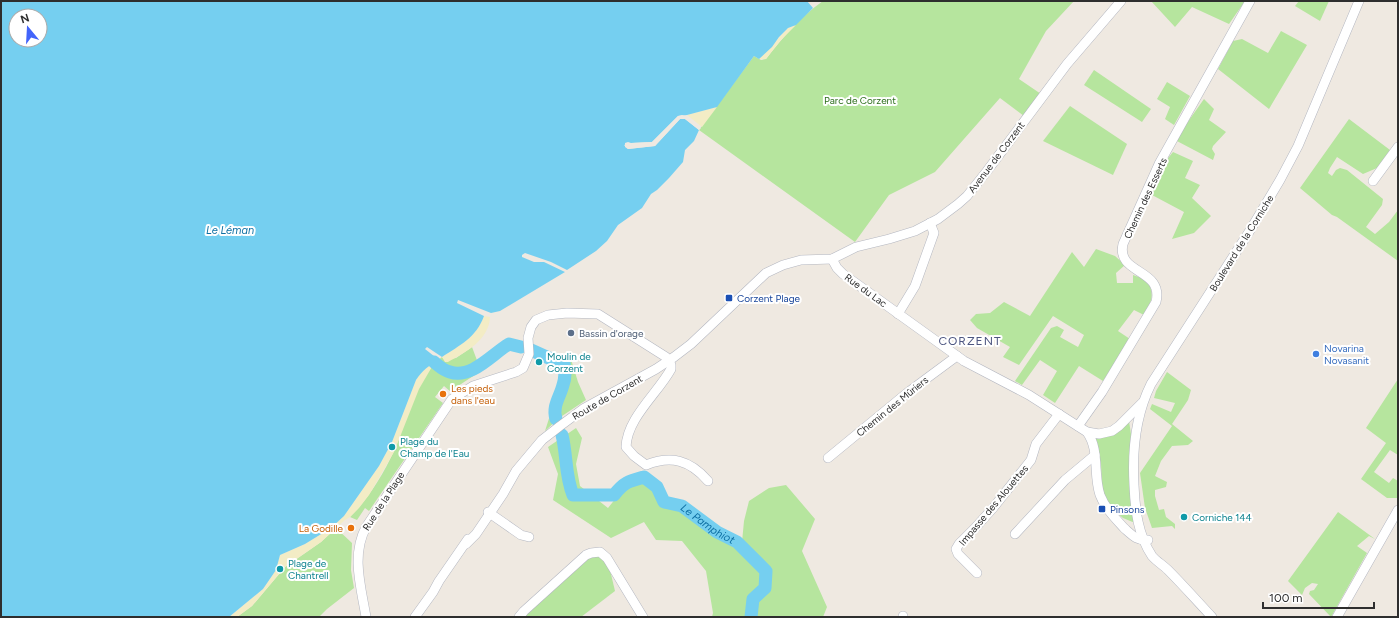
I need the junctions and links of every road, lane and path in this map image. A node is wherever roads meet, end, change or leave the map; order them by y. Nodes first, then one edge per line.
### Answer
1 (1120, 1) edge
2 (1250, 1) edge
3 (1359, 1) edge
4 (1398, 147) edge
5 (1373, 181) dead end
6 (930, 223) junction
7 (832, 259) junction
8 (898, 314) junction
9 (957, 356) junction
10 (669, 361) junction
11 (1143, 402) junction
12 (1059, 414) junction
13 (1078, 426) junction
14 (1087, 432) junction
15 (1095, 455) junction
16 (828, 458) dead end
17 (708, 481) dead end
18 (1398, 510) edge
19 (489, 513) junction
20 (1015, 534) dead end
21 (529, 536) dead end
22 (1145, 536) junction
23 (457, 557) junction
24 (977, 573) dead end
25 (366, 617) edge
26 (415, 617) edge
27 (420, 617) edge
28 (519, 617) edge
29 (643, 617) edge
30 (1212, 617) edge
31 (1338, 617) edge

1 - 6 street, Avenue de Corzent
2 - 13 street, Chemin des Esserts
3 - 11 street, Boulevard de la Corniche
4 - 5 street
6 - 7 street, Avenue de Corzent
6 - 8 street
7 - 8 street, Rue du Lac
7 - 10 street
8 - 9 street, Rue du Lac
9 - 12 street, Rue du Lac
9 - 16 street, Chemin des Mûriers
10 - 17 street
10 - 19 street, Route de Corzent
10 - 25 street, Rue de la Plage
11 - 14 street
11 - 22 street, Boulevard de la Corniche
12 - 13 street, Rue du Lac
12 - 24 street, Impasse des Alouettes
13 - 14 street, Rue du Lac
14 - 15 street
15 - 20 street
15 - 22 street
18 - 31 street
19 - 21 street
19 - 23 street, Route de Corzent
22 - 30 street, Boulevard de la Corniche
23 - 26 street, Route de Corzent
23 - 27 street, Route de Corzent
28 - 29 street

